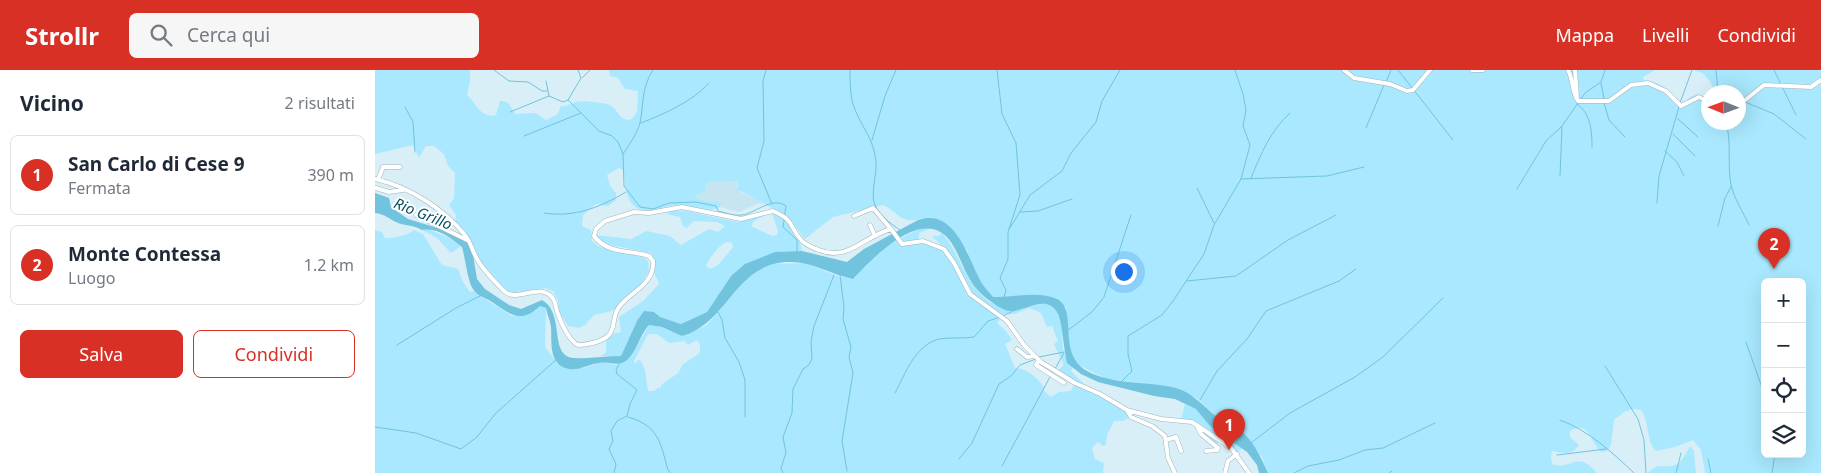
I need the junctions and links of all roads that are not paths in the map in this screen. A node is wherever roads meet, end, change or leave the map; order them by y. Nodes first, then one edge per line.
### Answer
1 (1344, 70) edge
2 (1430, 70) edge
3 (1472, 70) edge
4 (1483, 70) edge
5 (1569, 70) edge
6 (1575, 70) edge
7 (1821, 80) edge
8 (1701, 98) edge
9 (1577, 99) junction
10 (1746, 99) edge
11 (400, 167) dead end
12 (377, 180) edge
13 (376, 188) edge
14 (403, 190) junction
15 (415, 215) dead end
16 (854, 216) dead end
17 (870, 225) dead end
18 (892, 230) junction
19 (875, 236) junction
20 (470, 243) junction
21 (1017, 348) dead end
22 (1037, 358) junction
23 (1064, 383) dead end
24 (1127, 410) junction
25 (1197, 426) junction
26 (1166, 440) junction
27 (1181, 451) dead end
28 (1206, 451) dead end
29 (1237, 454) junction
30 (1175, 473) edge
31 (1225, 473) edge
32 (1249, 473) edge

1 - 2 street
3 - 4 street
5 - 9 street
6 - 9 street
7 - 10 street
8 - 9 street
11 - 12 street
12 - 14 street
13 - 14 street
14 - 20 street
15 - 20 street
16 - 18 street
17 - 19 street
18 - 19 street
18 - 22 street
19 - 20 street
21 - 22 street
22 - 23 street
22 - 24 street
24 - 25 street
24 - 26 street
25 - 28 street
25 - 29 street
26 - 27 street
26 - 30 street
29 - 31 street
29 - 32 street

